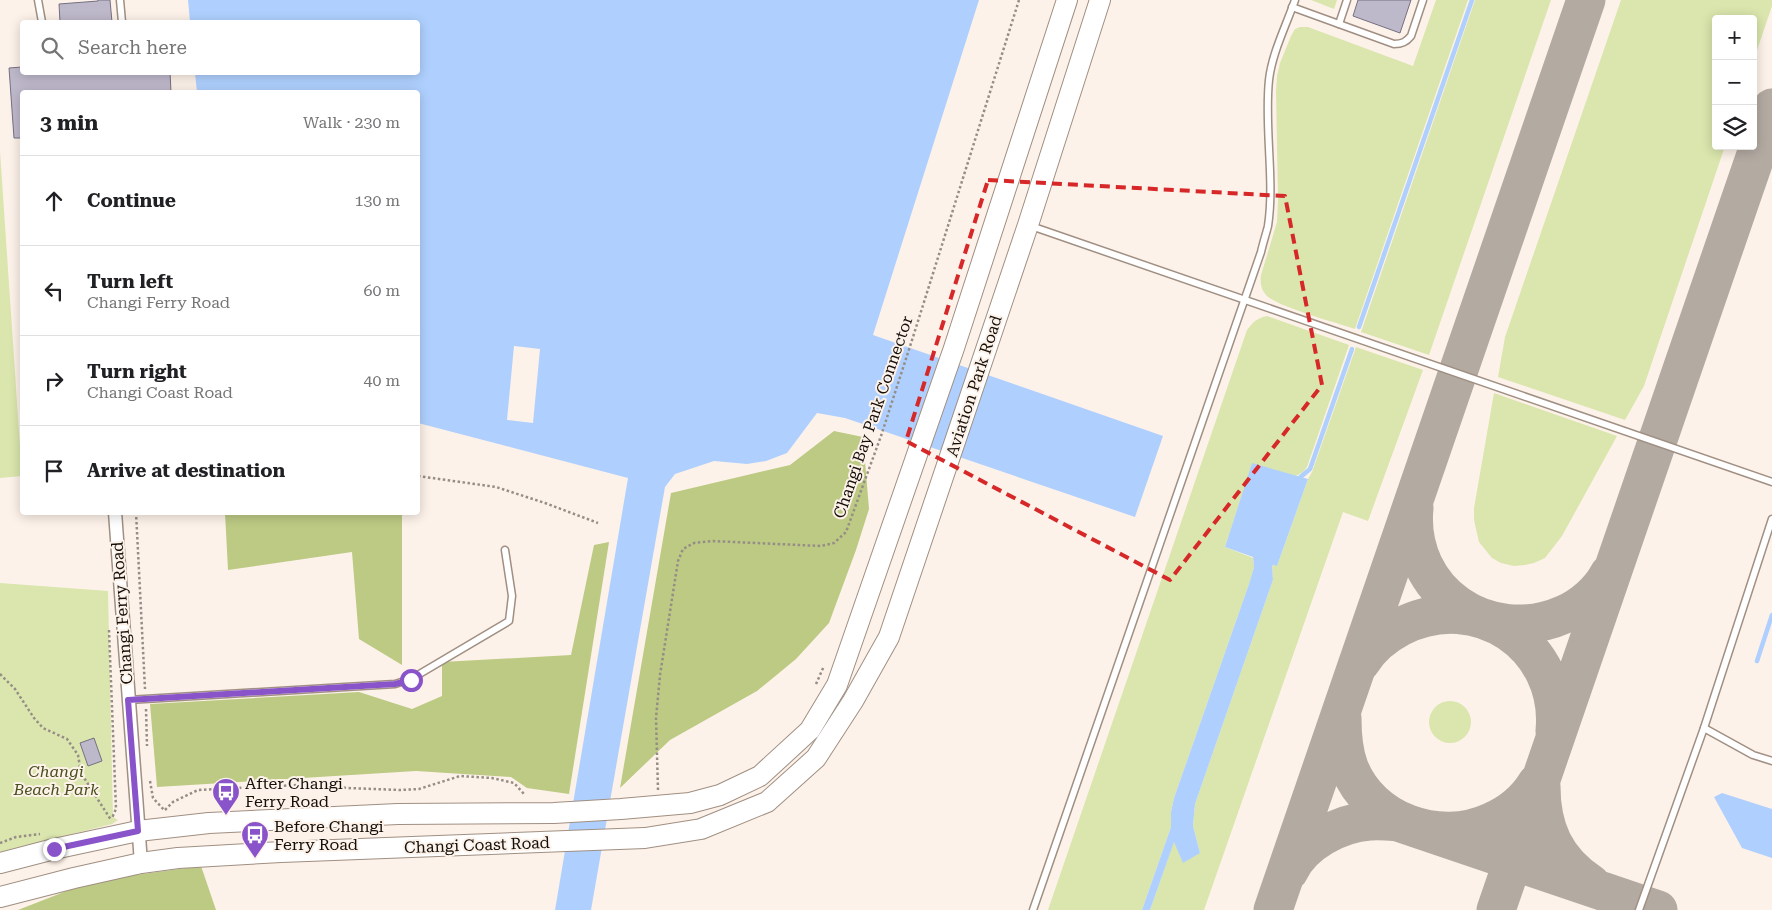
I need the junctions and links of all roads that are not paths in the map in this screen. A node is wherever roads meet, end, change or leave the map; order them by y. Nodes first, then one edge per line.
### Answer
1 (38, 0) edge
2 (120, 0) edge
3 (1067, 0) edge
4 (1100, 0) edge
5 (1295, 0) edge
6 (1347, 0) edge
7 (1423, 0) edge
8 (1292, 7) junction
9 (42, 20) edge
10 (122, 20) edge
11 (1339, 24) junction
12 (1028, 225) junction
13 (1245, 301) junction
14 (1772, 482) edge
15 (115, 515) edge
16 (1772, 519) edge
17 (505, 550) dead end
18 (128, 700) junction
19 (1704, 728) junction
20 (810, 730) joint
21 (816, 758) joint
22 (1772, 761) edge
23 (360, 815) junction
24 (138, 831) junction
25 (364, 849) junction
26 (141, 862) junction
27 (0, 863) edge
28 (0, 897) edge
29 (1033, 910) edge
30 (1639, 910) edge

1 - 9 lane
2 - 10 lane
3 - 20 main road, Aviation Park Road
4 - 12 main road, Aviation Park Road
5 - 8 lane
6 - 11 lane
7 - 11 lane
8 - 11 lane
8 - 13 lane
12 - 13 lane
12 - 21 main road, Aviation Park Road
13 - 14 lane
13 - 29 lane
15 - 18 street, Changi Ferry Road
16 - 19 lane
17 - 18 lane
18 - 24 street, Changi Ferry Road
19 - 22 lane
19 - 30 lane
20 - 23 main road, Changi Coast Road
21 - 25 main road, Changi Coast Road
23 - 24 main road, Changi Coast Road
23 - 25 main road
24 - 26 street, Changi Ferry Road
24 - 27 main road, Changi Coast Road
25 - 26 main road, Changi Coast Road
26 - 28 main road, Changi Coast Road

